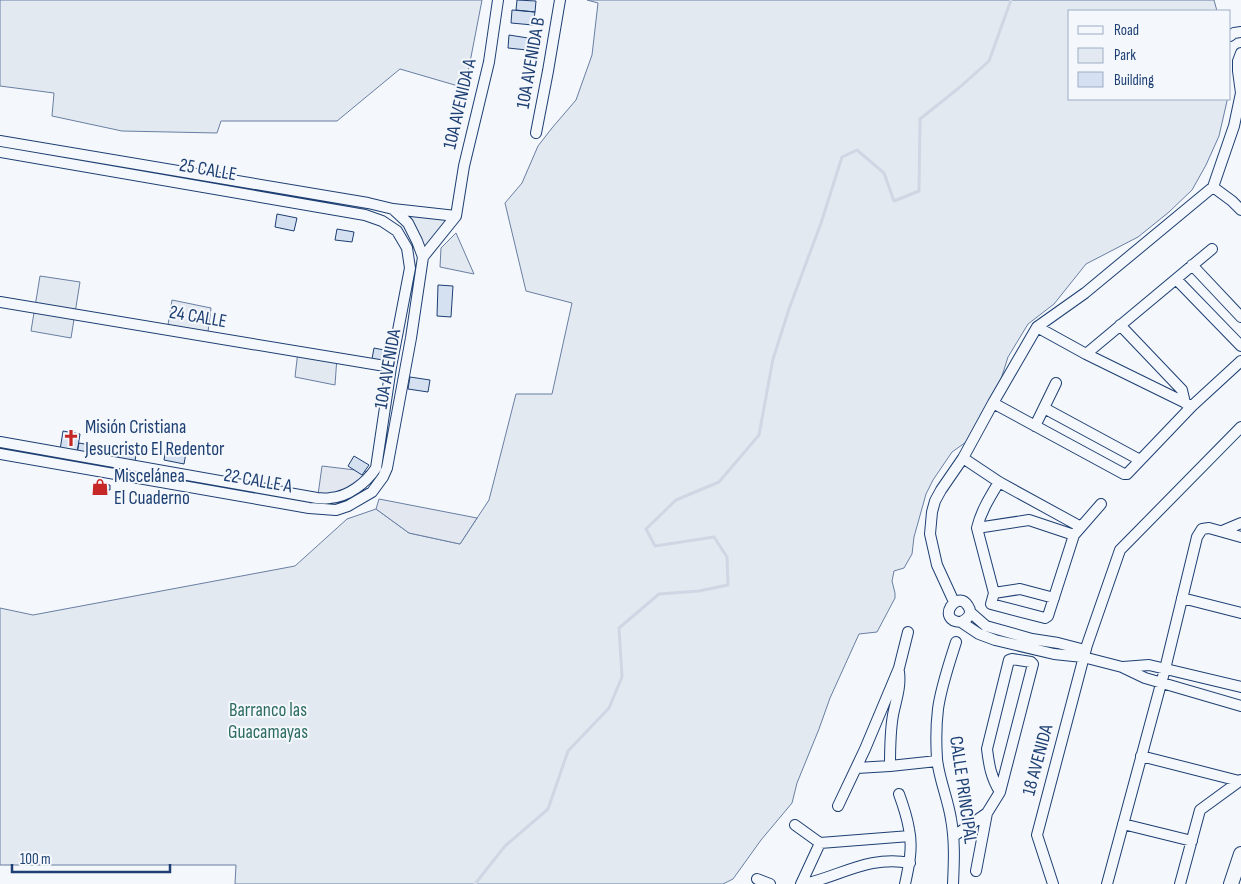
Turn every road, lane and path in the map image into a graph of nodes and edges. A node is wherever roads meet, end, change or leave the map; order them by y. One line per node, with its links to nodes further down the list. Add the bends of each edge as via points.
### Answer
1 (498, 0): 14 (street, 10A AVENIDA A, via 489,62 464,166)
2 (560, 0): 5 (street, 10A AVENIDA B)
3 (1240, 53): 4 (street)
4 (1238, 127): 8 (street)
5 (536, 133)
6 (0, 141): 9 (street, 25 CALLE)
7 (0, 152): 11 (street, 25 CALLE)
8 (1214, 187): 10 (street); 23 (street, via 1085,293)
9 (308, 193): 11 (street); 12 (street, 25 CALLE)
10 (1236, 202): 13 (street)
11 (306, 205): 15 (street, 25 CALLE, via 365,215 382,221)
12 (393, 209): 14 (street, 25 CALLE); 17 (street, via 408,223)
13 (1241, 210)
14 (456, 216): 17 (street)
15 (403, 239): 27 (street, 10A AVENIDA, via 408,248 410,268)
16 (1212, 248): 18 (street)
17 (423, 257): 41 (street, 10A AVENIDA, via 388,468 372,492)
18 (1192, 265): 19 (street); 21 (street)
19 (1176, 279): 22 (street); 24 (street)
20 (0, 302): 27 (street, 24 CALLE)
21 (1241, 317)
22 (1120, 325): 25 (street); 30 (street, via 1182,390)
23 (1037, 327): 25 (street); 29 (street)
24 (1241, 346)
25 (1086, 354): 30 (street)
26 (1241, 361): 30 (street)
27 (391, 368): 39 (street, 10A AVENIDA, via 376,468)
28 (1056, 383): 31 (street)
29 (992, 402): 32 (street); 36 (street)
30 (1189, 405): 37 (street)
31 (1044, 408): 32 (street); 37 (street)
32 (1035, 426): 37 (street, via 1124,474)
33 (1241, 427): 58 (street, 18 AVENIDA, via 1120,550)
34 (0, 442): 40 (street, 22 CALLE A)
35 (0, 454): 43 (street, 22 CALLE A)
36 (963, 458): 38 (street); 52 (street, via 935,500 930,534 937,565)
37 (1140, 460)
38 (999, 482): 45 (street); 46 (street)
39 (346, 494): 40 (street, 22 CALLE A)
40 (331, 498): 43 (street)
41 (360, 499): 43 (street, 22 CALLE A)
42 (1101, 504): 46 (street)
43 (336, 510)
44 (1241, 523): 47 (street)
45 (977, 528): 46 (street, via 1028,520); 49 (street)
46 (1077, 531): 50 (street)
47 (1222, 531): 48 (street); 51 (street, via 1202,529 1197,537)
48 (1241, 537)
49 (994, 593): 50 (street, via 1020,589); 50 (street, via 991,604 1045,618)
50 (1054, 598)
51 (1182, 598): 54 (street); 61 (street)
52 (954, 602): 53 (street, via 966,603); 55 (street, via 949,608 950,615)
53 (970, 612): 55 (street); 58 (street, via 986,626)
54 (1241, 612)
55 (961, 622): 58 (street, via 995,640 1054,654)
56 (908, 632): 60 (street)
57 (956, 642): 66 (street, CALLE PRINCIPAL, via 938,709)
58 (1085, 651): 59 (street); 89 (street, 18 AVENIDA, via 1037,835)
59 (1122, 667): 61 (street, via 1149,665); 62 (street)
60 (899, 668): 67 (street); 68 (street)
61 (1165, 669): 62 (street); 63 (street)
62 (1161, 683): 64 (street); 65 (street)
63 (1241, 687)
64 (1241, 706)
65 (1141, 756): 69 (street); 74 (street)
66 (938, 761): 67 (street); 77 (street, CALLE PRINCIPAL)
67 (890, 766): 68 (street)
68 (856, 768): 72 (street)
69 (1240, 780): 78 (street, via 1201,808)
70 (1000, 792): 70 (street, via 991,774 988,749 1011,658 1033,664); 73 (street)
71 (899, 794): 76 (street)
72 (838, 806)
73 (987, 813): 77 (street); 82 (street)
74 (1123, 824): 78 (street); 90 (street)
75 (795, 825): 79 (street)
76 (910, 836): 79 (street); 81 (street)
77 (954, 836): 88 (street, CALLE PRINCIPAL)
78 (1192, 842): 91 (street)
79 (820, 843): 85 (street)
80 (1241, 854): 92 (main road)
81 (910, 863): 86 (street, via 897,860 877,862); 87 (street)
82 (976, 871)
83 (756, 880): 84 (street)
84 (770, 884)
85 (800, 884)
86 (806, 884)
87 (904, 884)
88 (953, 884)
89 (1053, 884)
90 (1107, 884)
91 (1180, 884)
92 (1230, 884)

